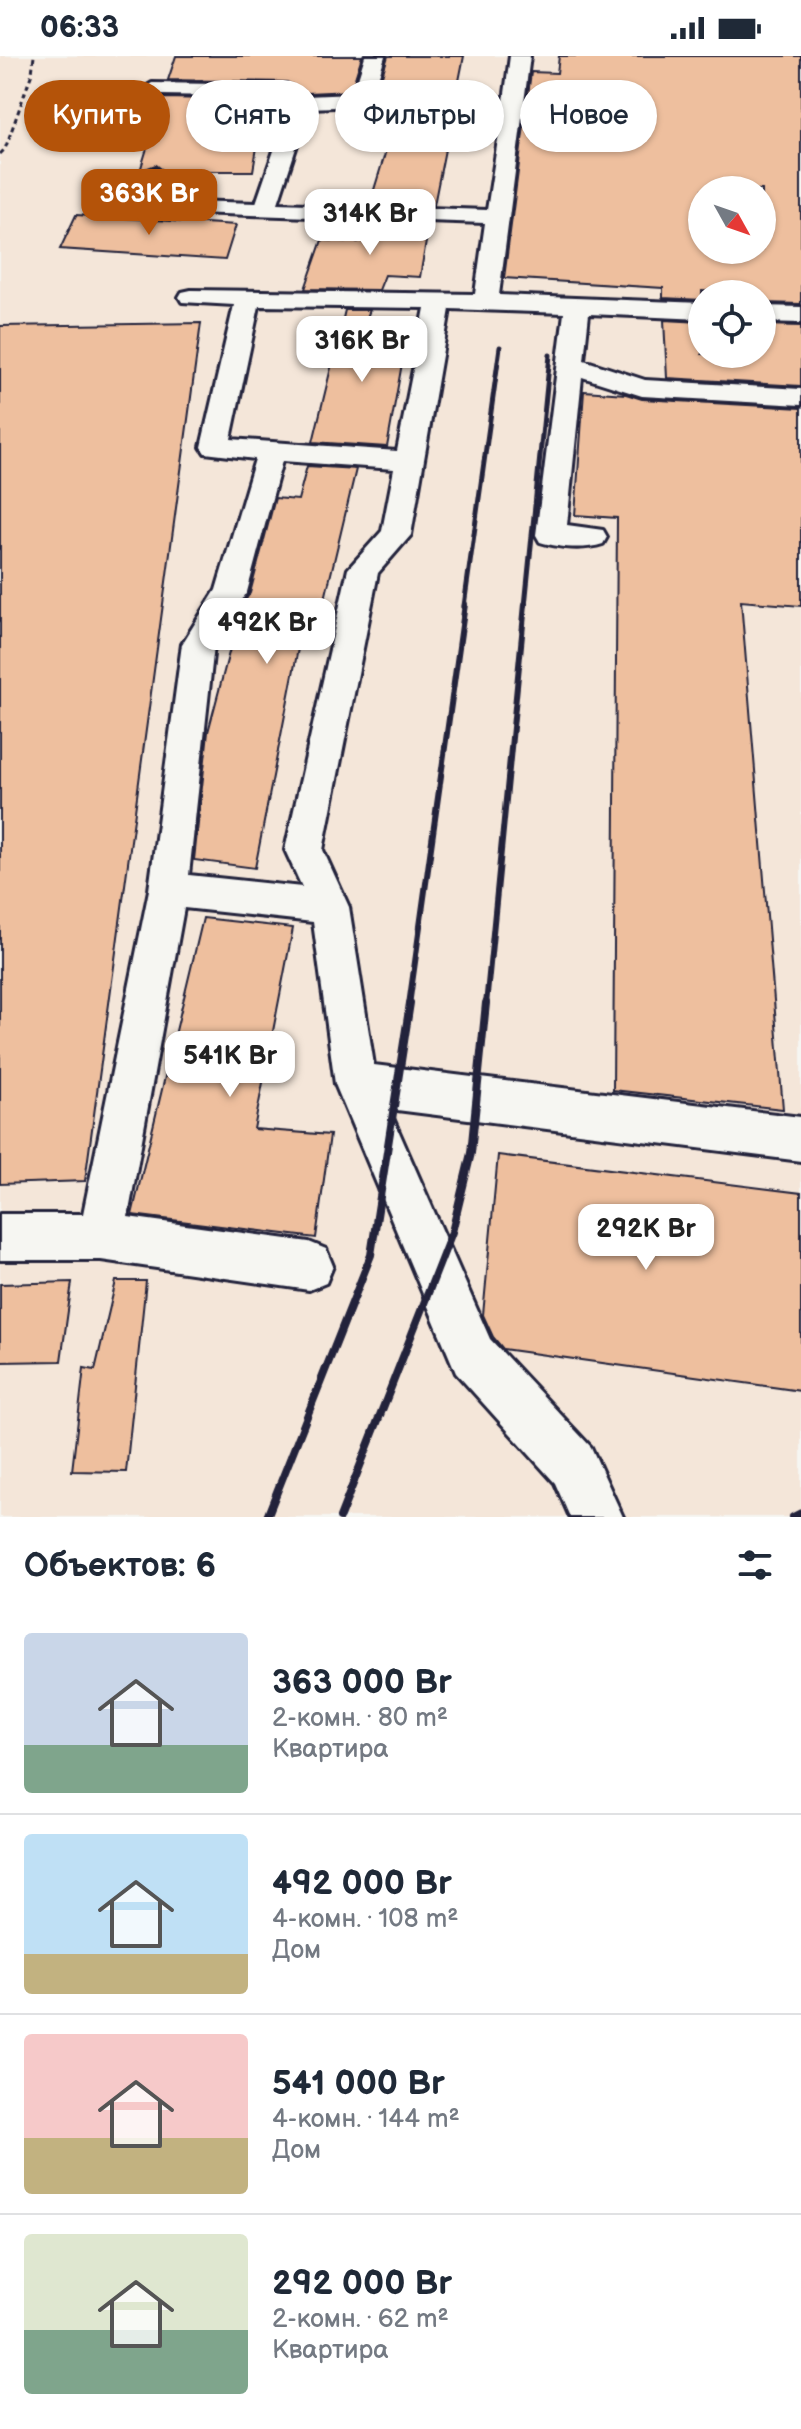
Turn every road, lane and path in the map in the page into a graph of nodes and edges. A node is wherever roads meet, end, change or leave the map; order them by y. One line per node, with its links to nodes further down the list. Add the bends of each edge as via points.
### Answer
1 (34, 56): 8 (path)
2 (375, 56): 4 (lane)
3 (520, 56): 6 (lane)
4 (367, 80)
5 (504, 108): 6 (lane)
6 (512, 108): 11 (lane)
7 (284, 152): 10 (lane)
8 (0, 154)
9 (154, 175): 10 (lane, via 145,206)
10 (265, 208): 11 (lane)
11 (498, 217): 15 (lane)
12 (191, 297): 13 (lane)
13 (248, 298): 14 (lane); 22 (lane, via 215,447)
14 (439, 301): 15 (lane); 23 (lane)
15 (486, 302): 16 (lane)
16 (577, 306): 17 (lane); 20 (lane)
17 (688, 310)
18 (776, 314): 19 (lane)
19 (801, 315)
20 (569, 364): 21 (lane, via 642,388); 24 (lane, via 551,535)
21 (801, 397)
22 (271, 451): 23 (lane); 25 (lane, via 231,592 198,644)
23 (410, 461): 26 (lane, via 396,535 363,569 304,850)
24 (592, 537)
25 (168, 890): 26 (lane); 30 (lane)
26 (330, 907): 27 (lane)
27 (356, 1084): 28 (lane); 32 (lane, via 473,1356 573,1465)
28 (801, 1139)
29 (0, 1237): 30 (lane)
30 (101, 1237): 31 (lane)
31 (309, 1266)
32 (597, 1517)

